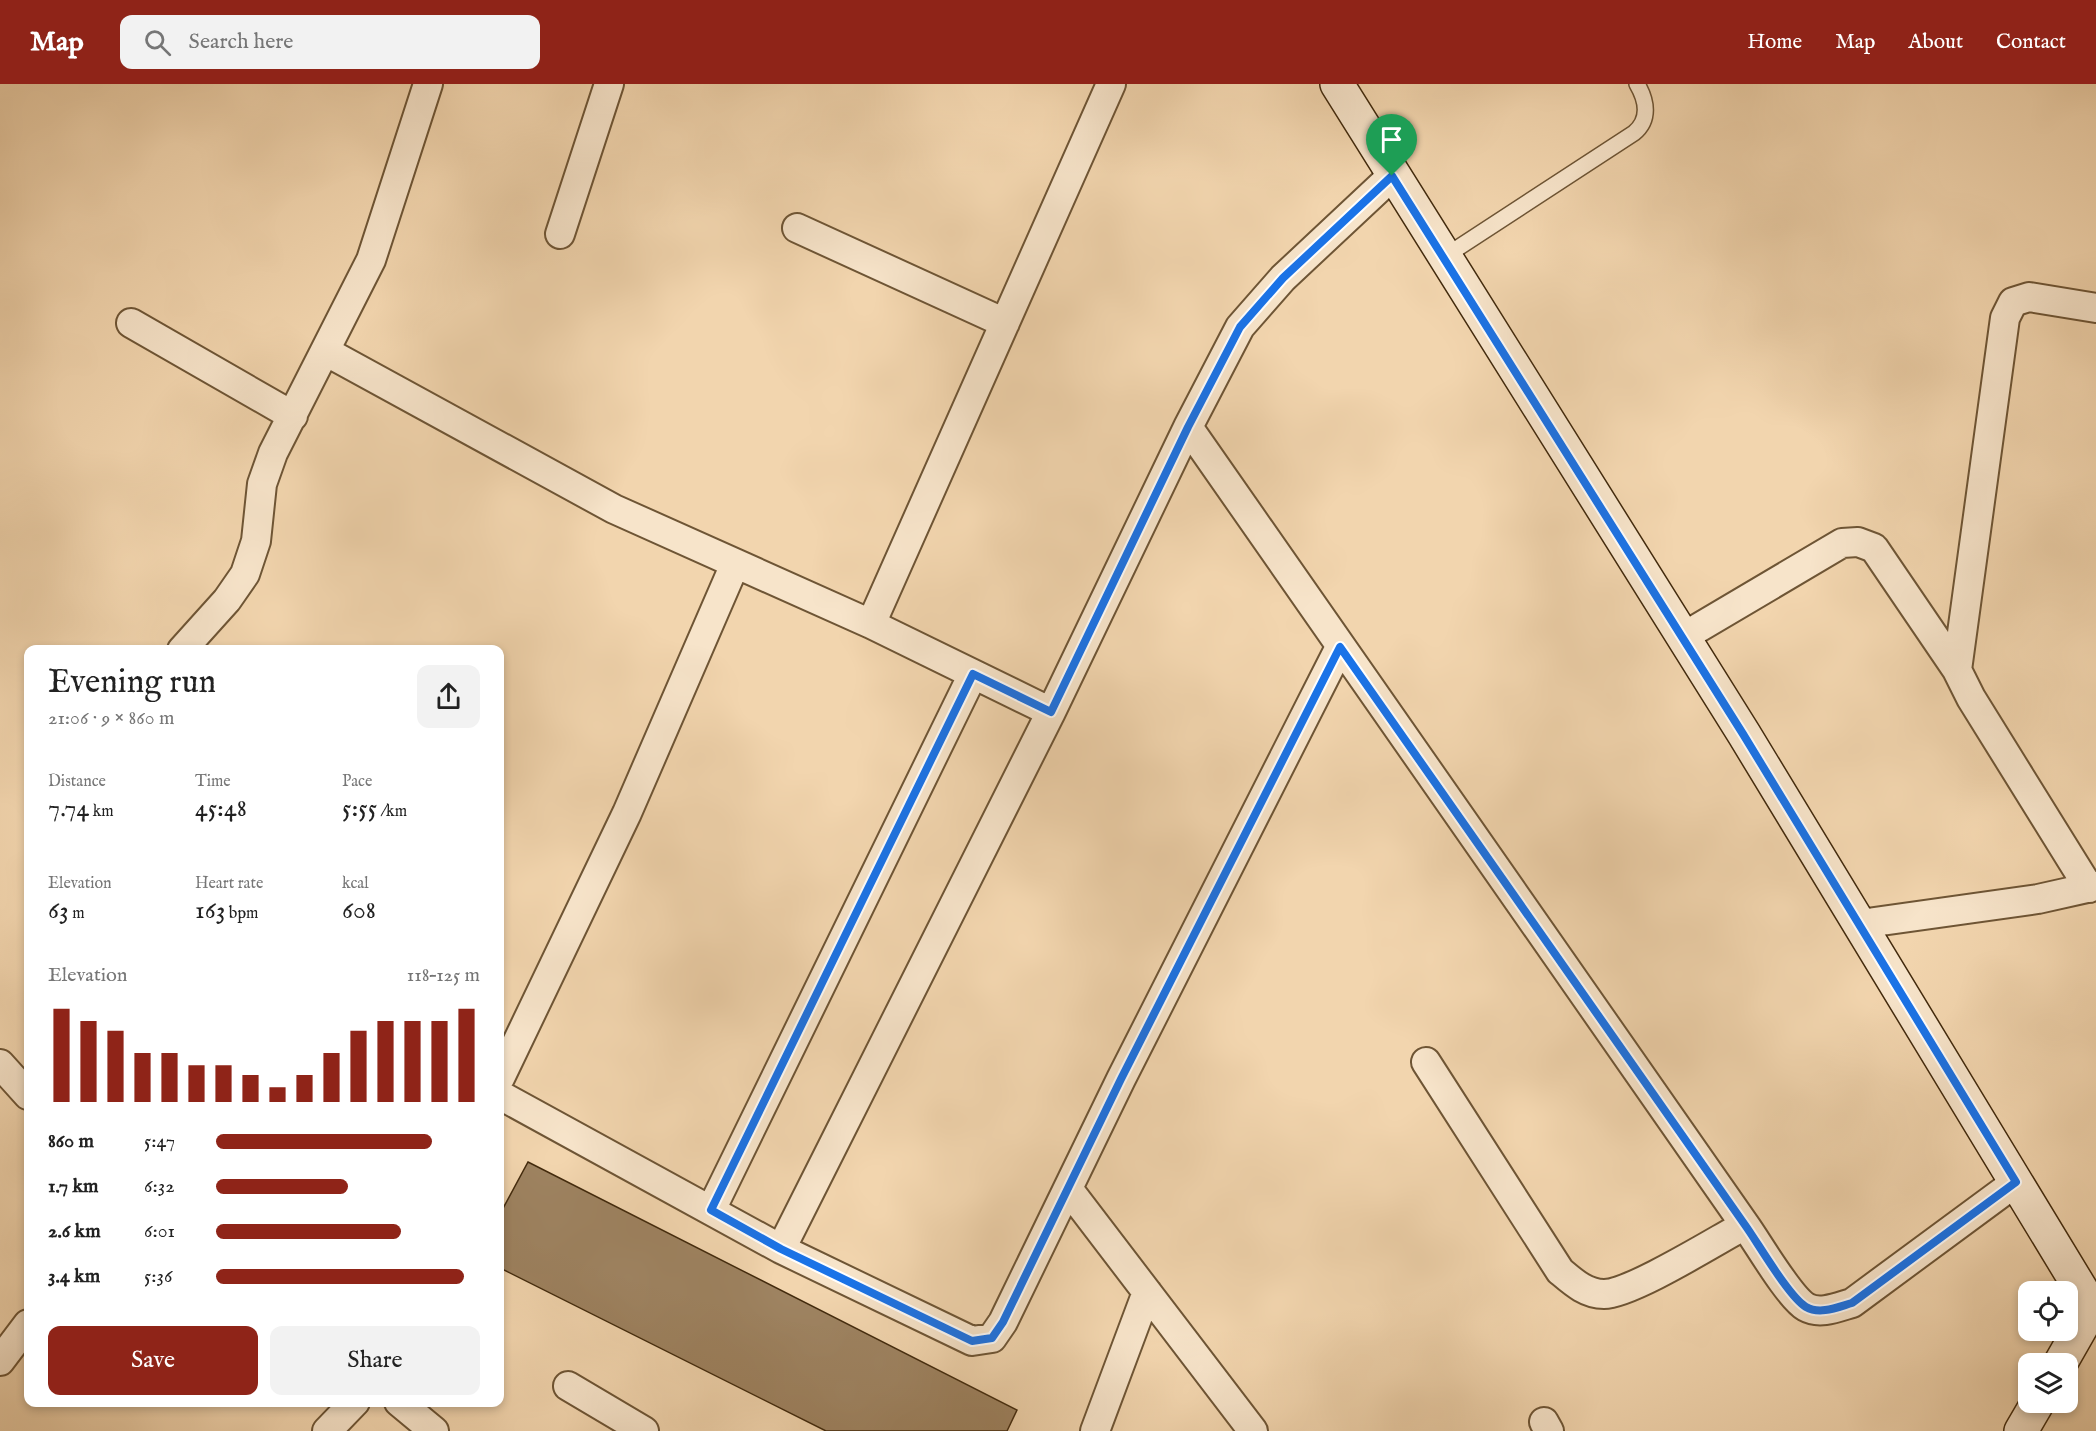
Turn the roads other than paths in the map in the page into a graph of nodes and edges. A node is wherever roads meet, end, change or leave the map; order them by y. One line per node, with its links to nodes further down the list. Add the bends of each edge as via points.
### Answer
1 (428, 84): 13 (street, via 371,260)
2 (609, 84): 8 (street)
3 (1111, 84): 12 (street)
4 (1337, 84): 6 (main road)
5 (1637, 84): 9 (lane, via 1646,110 1643,126)
6 (1392, 176): 9 (main road); 15 (street, via 1283,278 1240,327)
7 (797, 228): 12 (street)
8 (560, 234)
9 (1444, 257): 18 (main road)
10 (2096, 308): 21 (street, via 2029,297 2013,302 2006,318)
11 (130, 323): 14 (street)
12 (1005, 323): 17 (street)
13 (325, 351): 14 (street); 16 (street, via 614,509)
14 (292, 416): 19 (street, via 262,484 256,541 245,574)
15 (1188, 427): 20 (street); 23 (street)
16 (735, 564): 17 (street); 28 (street, via 627,813)
17 (871, 624): 22 (street)
18 (1683, 638): 21 (street, via 1842,543 1858,542 1875,548); 25 (main road)
19 (186, 645)
20 (1340, 647): 32 (street, via 1121,1079); 34 (street)
21 (1957, 670): 24 (street, via 1971,698)
22 (973, 674): 23 (street); 33 (street)
23 (1051, 712): 35 (street)
24 (2093, 887): 25 (street, via 2038,899)
25 (1860, 924): 31 (main road)
26 (1426, 1062): 34 (street, via 1560,1271 1579,1287 1604,1294 1628,1289)
27 (0, 1064): 29 (street)
28 (504, 1070)
29 (24, 1091)
30 (504, 1097): 33 (street)
31 (2016, 1182): 34 (street, via 1852,1303 1829,1310 1807,1308); 37 (main road)
32 (1069, 1190): 35 (street, via 992,1338 972,1341); 36 (street)
33 (711, 1210): 35 (street)
34 (1745, 1225)
35 (781, 1249)
36 (1147, 1292): 48 (street); 49 (street)
37 (2094, 1311): 39 (main road)
38 (24, 1329): 40 (street)
39 (2068, 1353)
40 (0, 1361)
41 (568, 1386): 47 (street)
42 (350, 1407): 45 (street)
43 (405, 1407): 46 (street)
44 (2032, 1413): 50 (main road)
45 (327, 1431)
46 (434, 1431)
47 (644, 1431)
48 (1095, 1431)
49 (1253, 1431)
50 (2021, 1431)

